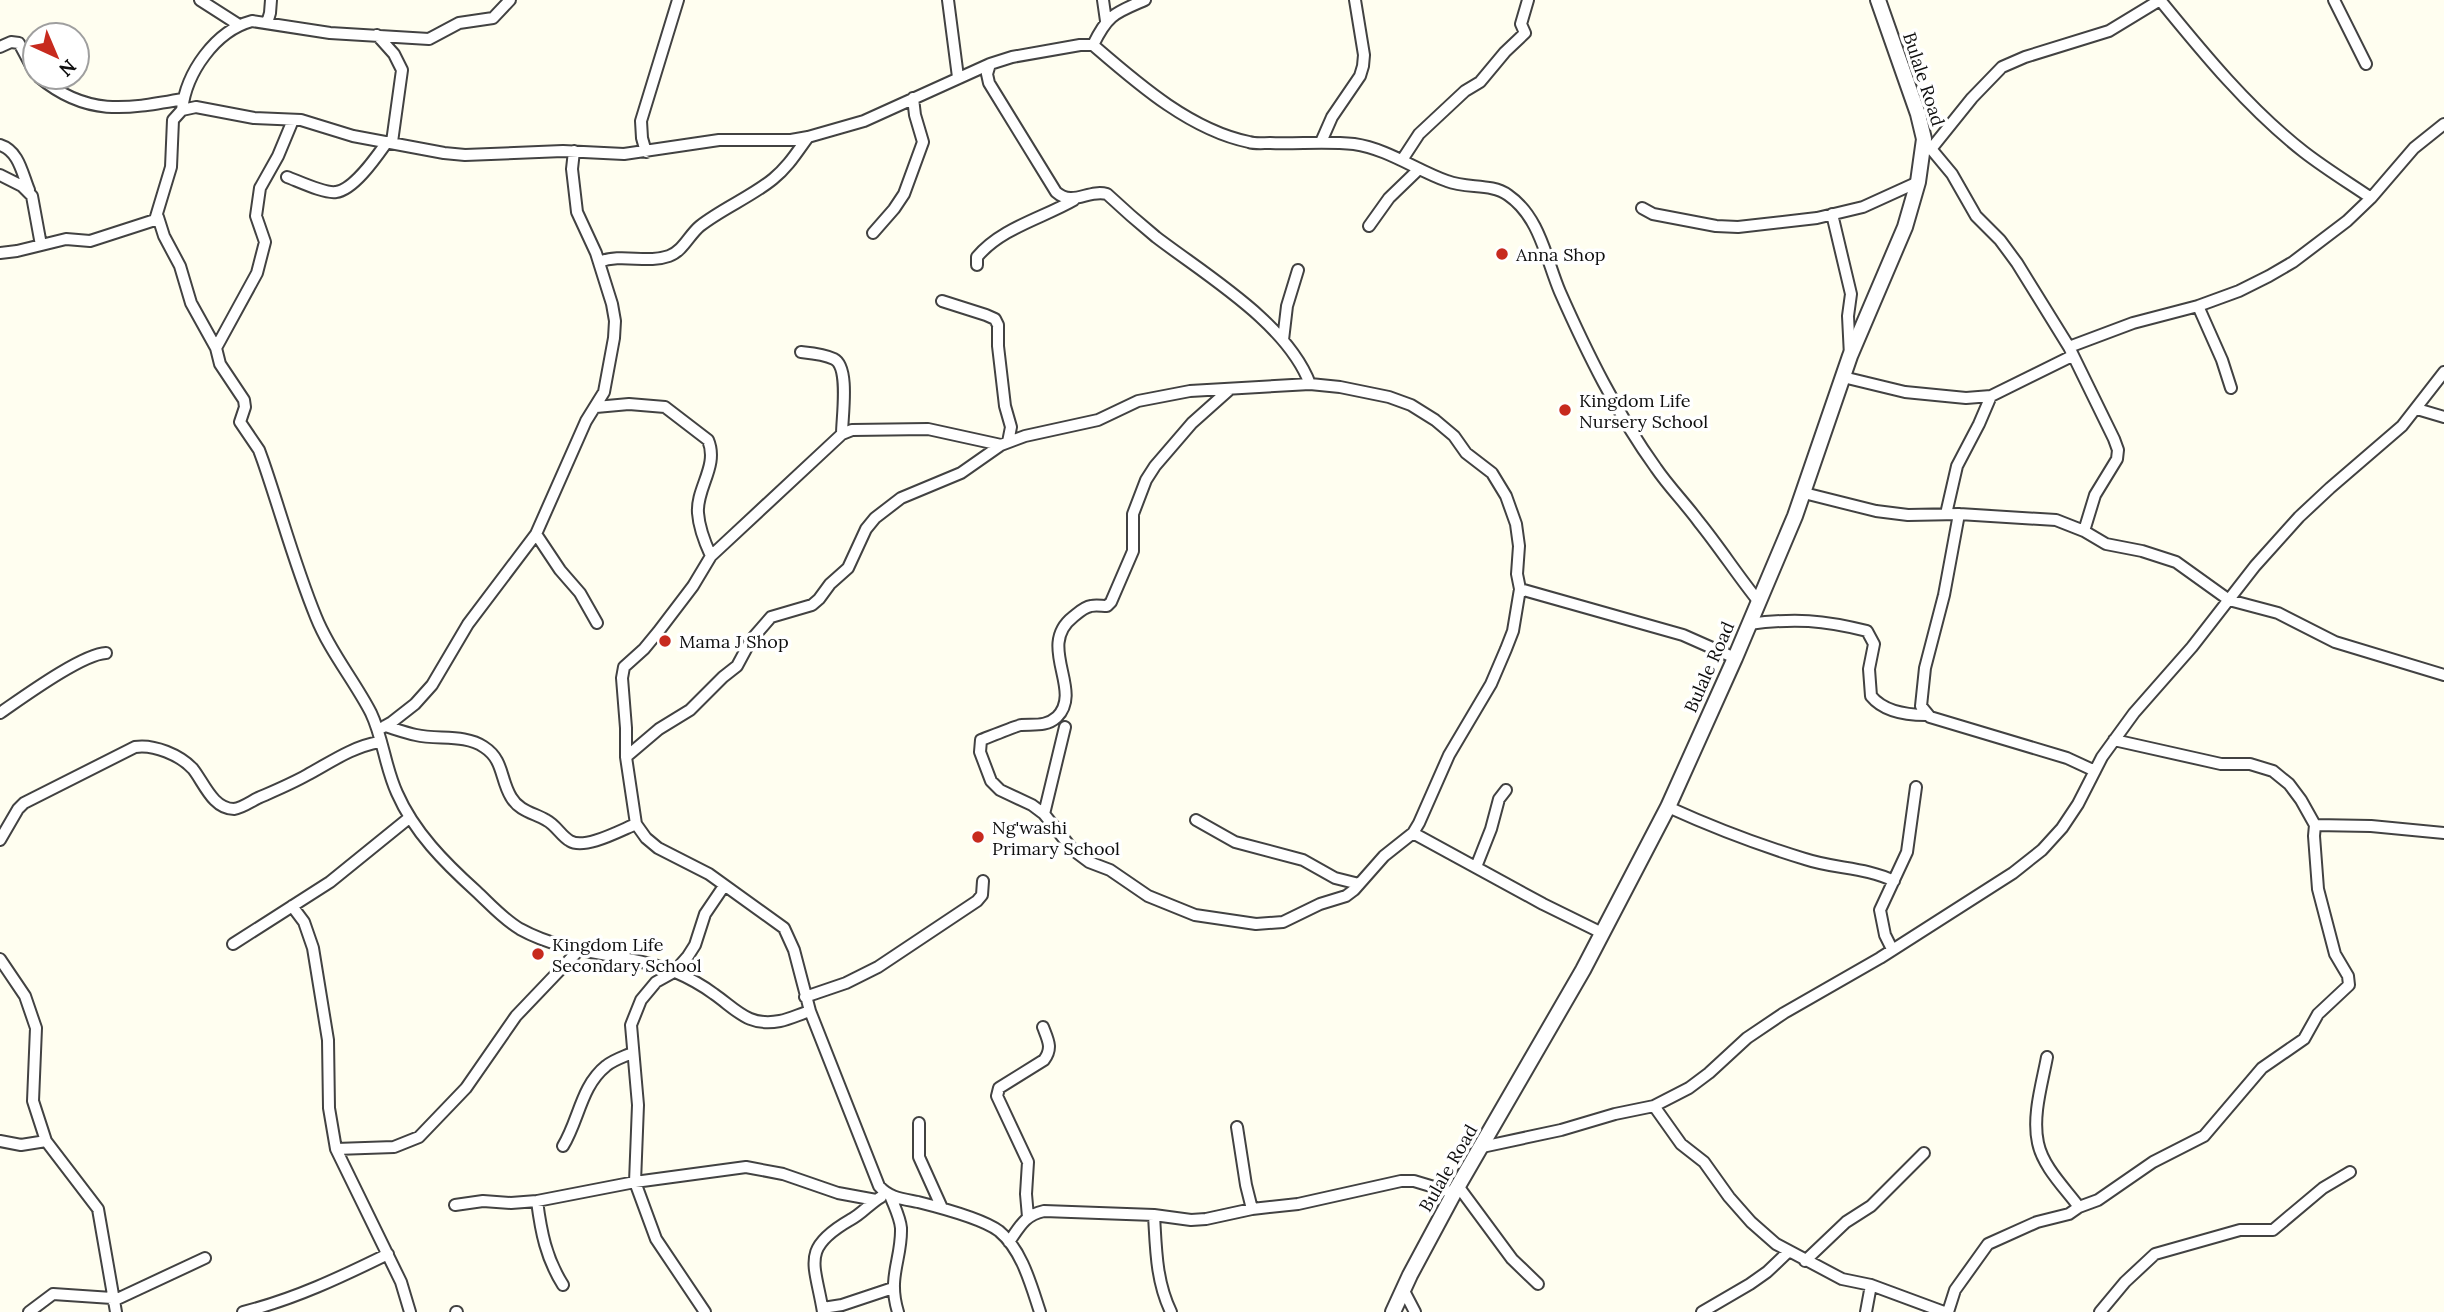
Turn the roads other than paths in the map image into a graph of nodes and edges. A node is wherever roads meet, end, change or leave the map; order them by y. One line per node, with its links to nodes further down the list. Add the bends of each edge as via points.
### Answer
1 (200, 0): 14 (street)
2 (271, 0): 13 (street)
3 (510, 0): 15 (street, via 494,18 459,23 429,39)
4 (678, 0): 33 (street, via 641,121)
5 (948, 0): 21 (street)
6 (1103, 0): 12 (street)
7 (1145, 0): 12 (street)
8 (1354, 0): 29 (street, via 1363,66)
9 (1528, 0): 34 (street, via 1521,24 1525,33 1480,82 1419,134)
10 (1878, 0): 30 (street, Bulale Road)
11 (2334, 0): 20 (street)
12 (1105, 21): 16 (street)
13 (267, 23): 14 (street); 15 (street)
14 (239, 25): 24 (street, via 202,61)
15 (377, 35): 28 (street, via 402,70)
16 (1093, 45): 19 (street); 29 (street, via 1156,96 1220,134 1251,143)
17 (0, 47): 18 (street, via 15,41)
18 (21, 51)
19 (990, 64): 21 (street); 41 (street, via 989,83 1056,192)
20 (2366, 64)
21 (958, 77): 23 (street)
22 (61, 91): 24 (street, via 96,107)
23 (913, 98): 27 (street, via 864,121); 46 (street, via 923,142 904,194)
24 (183, 105): 25 (street); 44 (street, via 172,124 171,167)
25 (293, 120): 28 (street); 55 (street, via 258,197 256,216 265,242 257,273)
26 (2444, 124): 40 (street, via 2414,148)
27 (808, 137): 33 (street, via 719,140); 49 (street, via 772,180 700,227 670,256 615,257)
28 (389, 142): 32 (street, via 465,155); 37 (street, via 344,190 333,193)
29 (1321, 142): 34 (street, via 1359,145)
30 (1927, 144): 38 (street, Bulale Road); 40 (street, via 2002,67 2109,31 2160,0 2250,104 2304,152); 57 (street, via 1952,174 1976,216 2017,263)
31 (0, 145): 39 (street, via 16,156)
32 (574, 151): 33 (street); 49 (street, via 577,212)
33 (646, 152)
34 (1402, 160): 35 (street)
35 (1419, 169): 45 (street); 80 (street, via 1451,183 1498,190 1528,216 1591,359 1625,423)
36 (0, 175): 39 (street)
37 (287, 177)
38 (1918, 182): 43 (street, via 1863,207); 58 (street, Bulale Road, via 1905,227)
39 (29, 190): 47 (street)
40 (2371, 198): 53 (street, via 2293,262 2239,291)
41 (1074, 200): 50 (street, via 988,245 977,257); 54 (street, via 1107,194)
42 (1642, 208): 43 (street, via 1653,214 1727,226)
43 (1832, 214): 58 (street, via 1849,280)
44 (158, 217): 47 (street, via 90,241); 55 (street, via 191,303)
45 (1369, 226)
46 (873, 233)
47 (41, 244): 48 (street)
48 (0, 253)
49 (599, 262): 65 (street, via 615,321 604,392)
50 (977, 265)
51 (1298, 270): 54 (street)
52 (942, 300): 68 (street, via 995,319 1005,406)
53 (2198, 306): 57 (street, via 2133,323); 62 (street)
54 (1283, 340): 61 (street)
55 (216, 348): 89 (street, via 220,363 244,400 240,422 259,450 316,617)
56 (801, 352): 69 (street, via 836,359 841,365 845,381)
57 (2070, 352): 64 (street); 75 (street, via 2118,450 2095,495)
58 (1850, 356): 60 (street, Bulale Road)
59 (2444, 372): 66 (street)
60 (1843, 377): 64 (street, via 1925,394); 72 (street, Bulale Road)
61 (1310, 384): 63 (street); 78 (street, via 1411,405 1435,420 1465,453 1492,473 1516,524)
62 (2231, 388)
63 (1229, 390): 70 (street, via 1190,391 1138,401 1098,420); 96 (street, via 1192,423 1146,480 1132,514 1133,551 1111,602 1084,608 1062,628 1057,646 1065,701 1061,711 1048,722 1020,724 981,740 980,752 991,781)
64 (1990, 396): 73 (street, via 1957,466)
65 (596, 407): 76 (street); 77 (street, via 665,407 708,440 711,463 697,511)
66 (2417, 409): 67 (street); 79 (street, via 2387,442 2299,517)
67 (2444, 416)
68 (1012, 427): 70 (street); 71 (street)
69 (842, 434): 71 (street, via 861,429 919,429); 77 (street)
70 (1022, 437): 71 (street)
71 (1004, 444): 91 (street, via 961,473 901,498 875,518 848,568 812,606 771,617 737,666 690,710)
72 (1804, 493): 73 (street, via 1876,511); 80 (street, Bulale Road)
73 (1946, 514): 74 (street)
74 (1959, 514): 75 (street, via 2056,520); 87 (street, via 1925,668 1921,702)
75 (2084, 531): 79 (street, via 2106,544 2176,562)
76 (536, 534): 81 (street); 89 (street, via 468,624 432,685)
77 (710, 556): 91 (street, via 693,586 624,667)
78 (1520, 589): 84 (street, via 1683,635); 101 (street, via 1513,631 1491,684 1449,755)
79 (2229, 600): 85 (street, via 2278,613 2335,642); 90 (street)
80 (1759, 602): 82 (street, Bulale Road)
81 (597, 623)
82 (1749, 624): 84 (street, Bulale Road); 87 (street, via 1801,619 1867,631 1874,645 1868,677 1871,696 1885,707)
83 (106, 653): 86 (street, via 76,664)
84 (1735, 658): 95 (street, Bulale Road)
85 (2444, 675)
86 (0, 713)
87 (1926, 715): 92 (street, via 2067,758)
88 (1065, 727): 96 (street)
89 (381, 733): 97 (street, via 387,771); 99 (street, via 481,744 495,754 517,805 547,820 578,844); 103 (street, via 286,786 233,809 214,799 182,760 159,749 135,747 24,803)
90 (2115, 740): 92 (street); 100 (street, via 2273,771 2295,792)
91 (625, 757): 99 (street)
92 (2095, 771): 112 (street, via 2062,828 2042,850)
93 (1916, 787): 106 (street, via 1909,843)
94 (1506, 790): 104 (street)
95 (1668, 807): 106 (street, via 1805,860); 110 (street, Bulale Road)
96 (1044, 814): 107 (street, via 1081,856 1111,870 1148,897 1195,915 1256,924 1283,922 1346,896)
97 (409, 818): 109 (street, via 330,882); 113 (street, via 460,877 501,915 541,939)
98 (1196, 820): 107 (street, via 1235,842 1303,860 1335,878)
99 (636, 824): 108 (street, via 658,848)
100 (2315, 825): 102 (street); 136 (street, via 2318,889 2335,954 2349,985 2318,1014 2304,1039 2262,1068 2204,1136)
101 (1413, 833): 104 (street); 107 (street)
102 (2444, 833)
103 (0, 840)
104 (1476, 867): 110 (street)
105 (983, 881): 116 (street, via 977,901 878,967)
106 (1894, 881): 112 (street, via 1880,910)
107 (1359, 884)
108 (724, 886): 115 (street, via 705,914 695,945); 116 (street, via 784,928)
109 (292, 906): 111 (street); 128 (street, via 304,922 313,948 328,1040 329,1108)
110 (1602, 933): 127 (street, Bulale Road)
111 (233, 944)
112 (1892, 949): 121 (street, via 1784,1013 1747,1038 1699,1081)
113 (578, 951): 115 (street); 128 (street, via 516,1016 466,1088 419,1137 394,1147)
114 (0, 959): 125 (street, via 24,996 36,1028 33,1101)
115 (674, 972): 117 (street, via 751,1020 781,1021); 119 (street, via 656,982 641,1000 631,1026)
116 (805, 997): 117 (street)
117 (810, 1011): 133 (street)
118 (1043, 1027): 140 (street, via 1049,1053 999,1088 997,1096 1028,1162)
119 (632, 1053): 126 (street, via 598,1075); 131 (street, via 638,1105)
120 (2047, 1057): 136 (street, via 2038,1142)
121 (1654, 1106): 127 (street); 142 (street, via 1681,1144 1704,1162 1751,1222)
122 (919, 1123): 137 (street, via 919,1157)
123 (1237, 1127): 138 (street)
124 (0, 1141): 125 (street, via 21,1145)
125 (46, 1141): 151 (street, via 98,1209)
126 (563, 1146)
127 (1482, 1147): 132 (street, Bulale Road)
128 (336, 1149): 143 (street)
129 (1924, 1153): 145 (street, via 1871,1206 1846,1222)
130 (2350, 1172): 165 (street, via 2273,1230 2240,1230 2155,1254)
131 (635, 1182): 133 (street, via 746,1167 838,1193); 134 (street); 156 (street, via 656,1238)
132 (1456, 1190): 138 (street, via 1401,1181 1298,1204); 146 (street); 150 (street, Bulale Road)
133 (884, 1196): 137 (street); 149 (street, via 901,1230); 152 (street, via 838,1226 817,1249 814,1262)
134 (537, 1201): 135 (street); 147 (street, via 546,1252)
135 (455, 1205)
136 (2079, 1207): 164 (street, via 1987,1244 1955,1290)
137 (942, 1208): 141 (street, via 998,1230)
138 (1252, 1209): 139 (street, via 1191,1220)
139 (1154, 1215): 140 (street, via 1061,1210); 159 (street, via 1161,1290)
140 (1028, 1217): 141 (street)
141 (1009, 1242): 158 (street)
142 (1788, 1252): 145 (street); 162 (street, via 1750,1284)
143 (388, 1254): 154 (street, via 321,1287); 155 (street)
144 (205, 1258): 151 (street)
145 (1805, 1261): 148 (street, via 1842,1279)
146 (1538, 1284)
147 (563, 1285)
148 (1871, 1285): 163 (street); 164 (street)
149 (893, 1289): 152 (street); 157 (street)
150 (1403, 1289): 160 (street, Bulale Road); 161 (street)
151 (114, 1304): 153 (street, via 53,1294)
152 (823, 1310)
153 (29, 1312)
154 (243, 1312)
155 (410, 1312)
156 (705, 1312)
157 (898, 1312)
158 (1040, 1312)
159 (1171, 1312)
160 (1393, 1312)
161 (1415, 1312)
162 (1702, 1312)
163 (1866, 1312)
164 (1946, 1312)
165 (2100, 1312)

